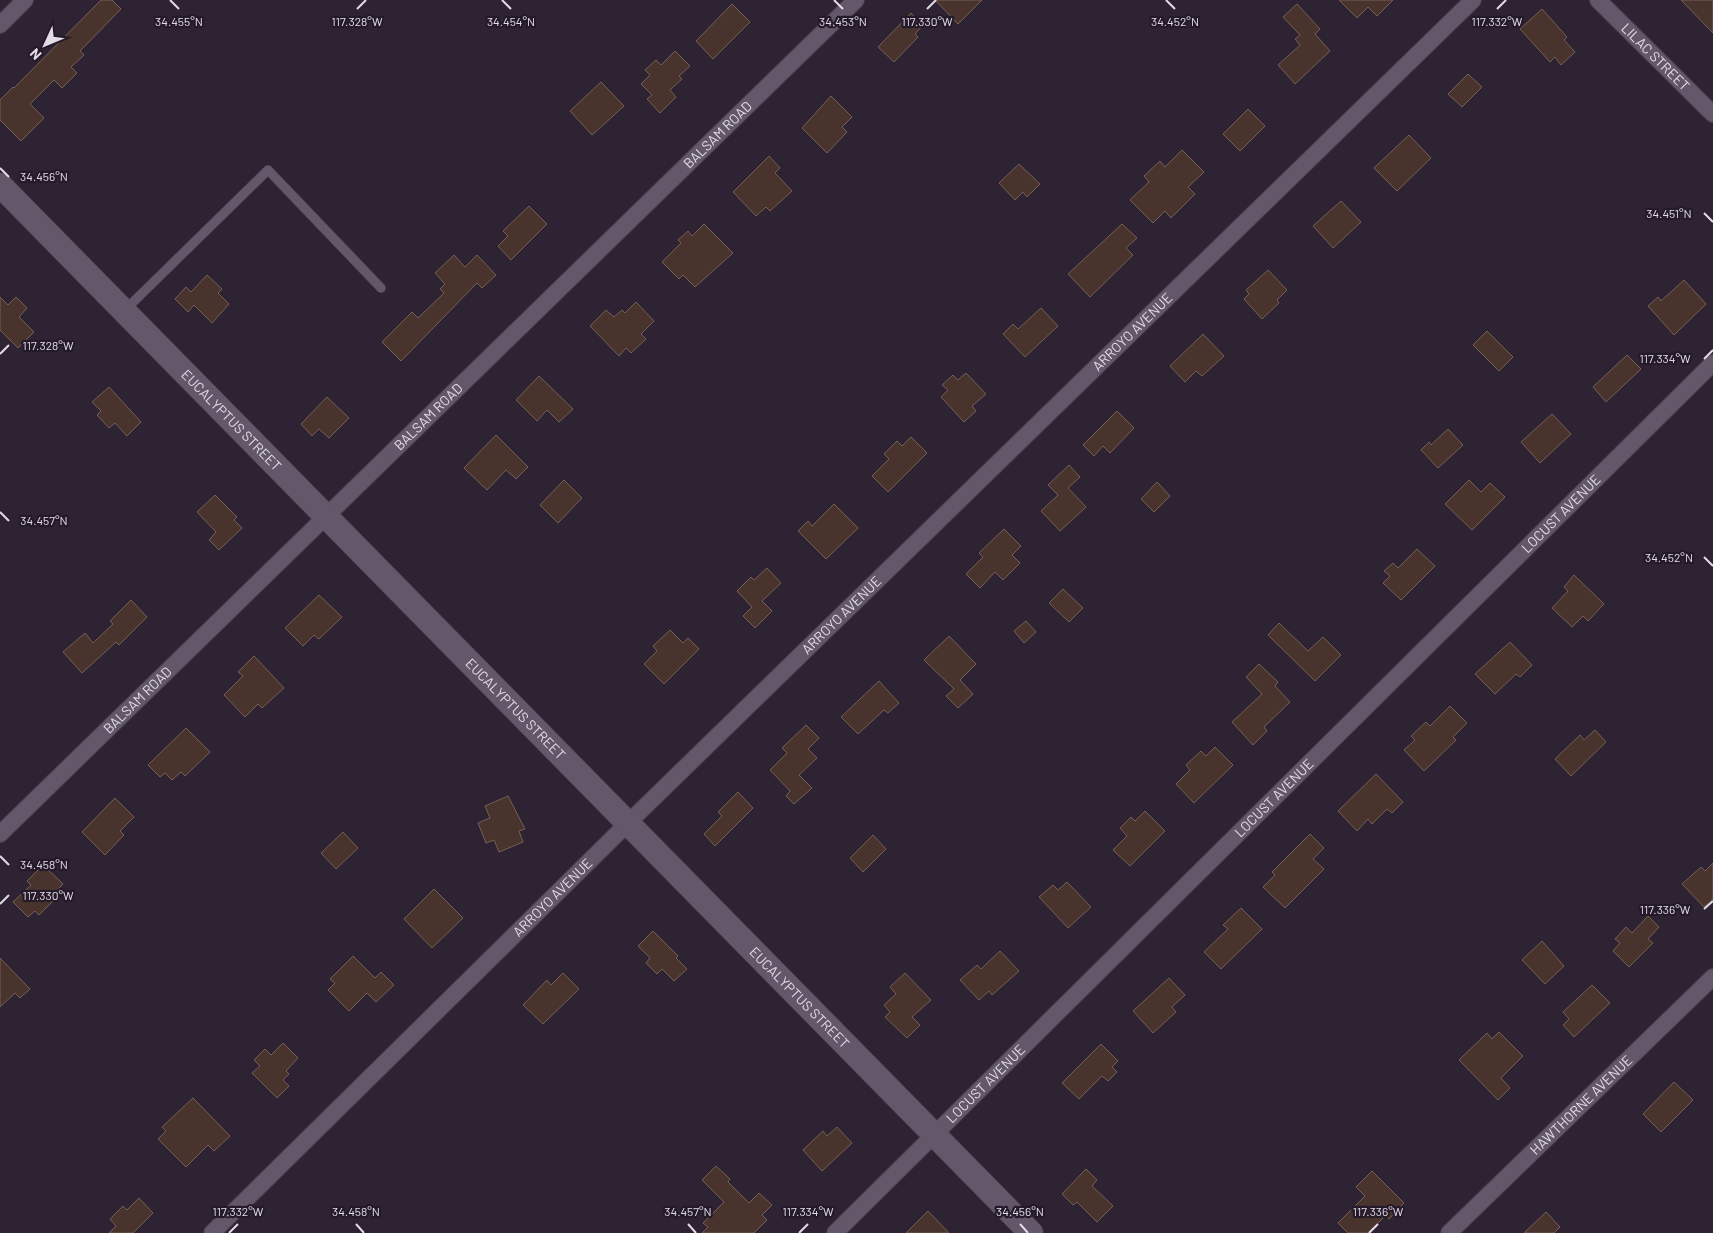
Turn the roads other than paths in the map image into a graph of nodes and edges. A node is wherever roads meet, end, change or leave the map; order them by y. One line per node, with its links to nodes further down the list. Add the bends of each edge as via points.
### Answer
1 (25, 0): 5 (street)
2 (856, 0): 11 (street, BALSAM ROAD)
3 (1473, 0): 12 (street, ARROYO AVENUE)
4 (1598, 0): 6 (street, LILAC STREET)
5 (0, 24)
6 (1713, 114)
7 (0, 185): 9 (main road, EUCALYPTUS STREET)
8 (381, 288): 9 (lane, via 268,170)
9 (124, 312): 11 (main road, EUCALYPTUS STREET)
10 (1713, 363): 15 (street, LOCUST AVENUE)
11 (325, 516): 12 (main road, EUCALYPTUS STREET); 13 (street, BALSAM ROAD)
12 (628, 824): 15 (main road, EUCALYPTUS STREET); 16 (street, ARROYO AVENUE)
13 (0, 834)
14 (1713, 977): 19 (street, HAWTHORNE AVENUE)
15 (934, 1135): 17 (street, LOCUST AVENUE); 18 (main road, EUCALYPTUS STREET)
16 (212, 1233)
17 (835, 1233)
18 (1031, 1233)
19 (1449, 1233)

